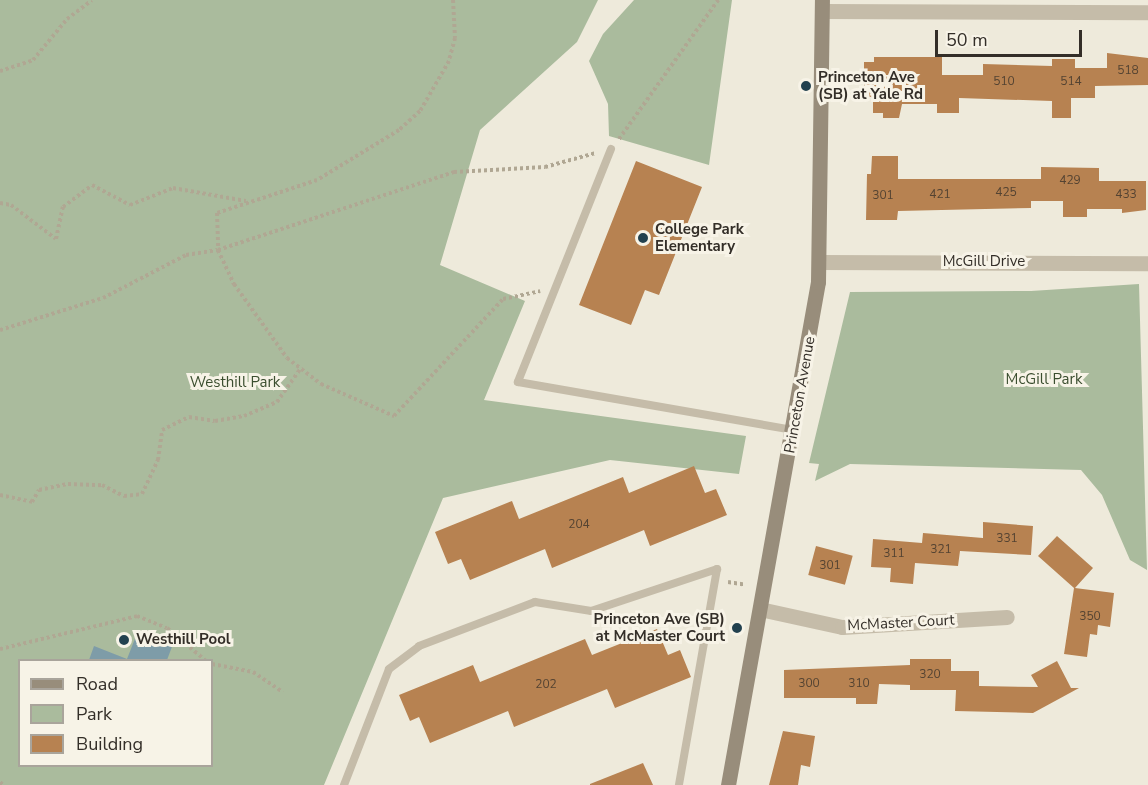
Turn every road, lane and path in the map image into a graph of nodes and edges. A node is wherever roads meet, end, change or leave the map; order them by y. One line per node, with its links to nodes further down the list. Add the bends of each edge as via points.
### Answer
1 (92, 0): 6 (path, via 67,19 33,60)
2 (453, 0): 8 (path, via 455,38 450,62 420,111 399,130 317,180 282,195)
3 (718, 0): 7 (path)
4 (822, 6): 5 (street); 11 (street, Princeton Avenue)
5 (1148, 12)
6 (0, 71)
7 (611, 149): 10 (path, via 545,167 454,172); 13 (lane)
8 (246, 201): 9 (path, via 173,188 130,205 92,185 63,207 56,239 11,205); 10 (path, via 217,213)
9 (0, 203)
10 (218, 250): 14 (path, via 186,255 103,298); 15 (path, via 234,284 287,358)
11 (820, 262): 12 (street, McGill Drive); 16 (street, Princeton Avenue)
12 (1148, 263)
13 (556, 287): 15 (path, via 503,299 394,416 321,384); 16 (lane, via 518,382)
14 (0, 330)
15 (300, 368): 17 (path, via 277,402 244,416 215,421 189,417 162,430 158,460 141,494 124,496 102,485 68,484 39,490 32,502)
16 (795, 430): 18 (street, Princeton Avenue)
17 (0, 495)
18 (760, 609): 19 (street, McMaster Court, via 842,627); 26 (street, Princeton Avenue)
19 (1007, 617)
20 (0, 650): 21 (path, via 137,616 167,627)
21 (204, 659)
22 (213, 664): 23 (path, via 253,672)
23 (283, 692)
24 (344, 785): 25 (lane, via 389,669 419,646 536,602 591,611 717,569)
25 (679, 785)
26 (728, 785)

